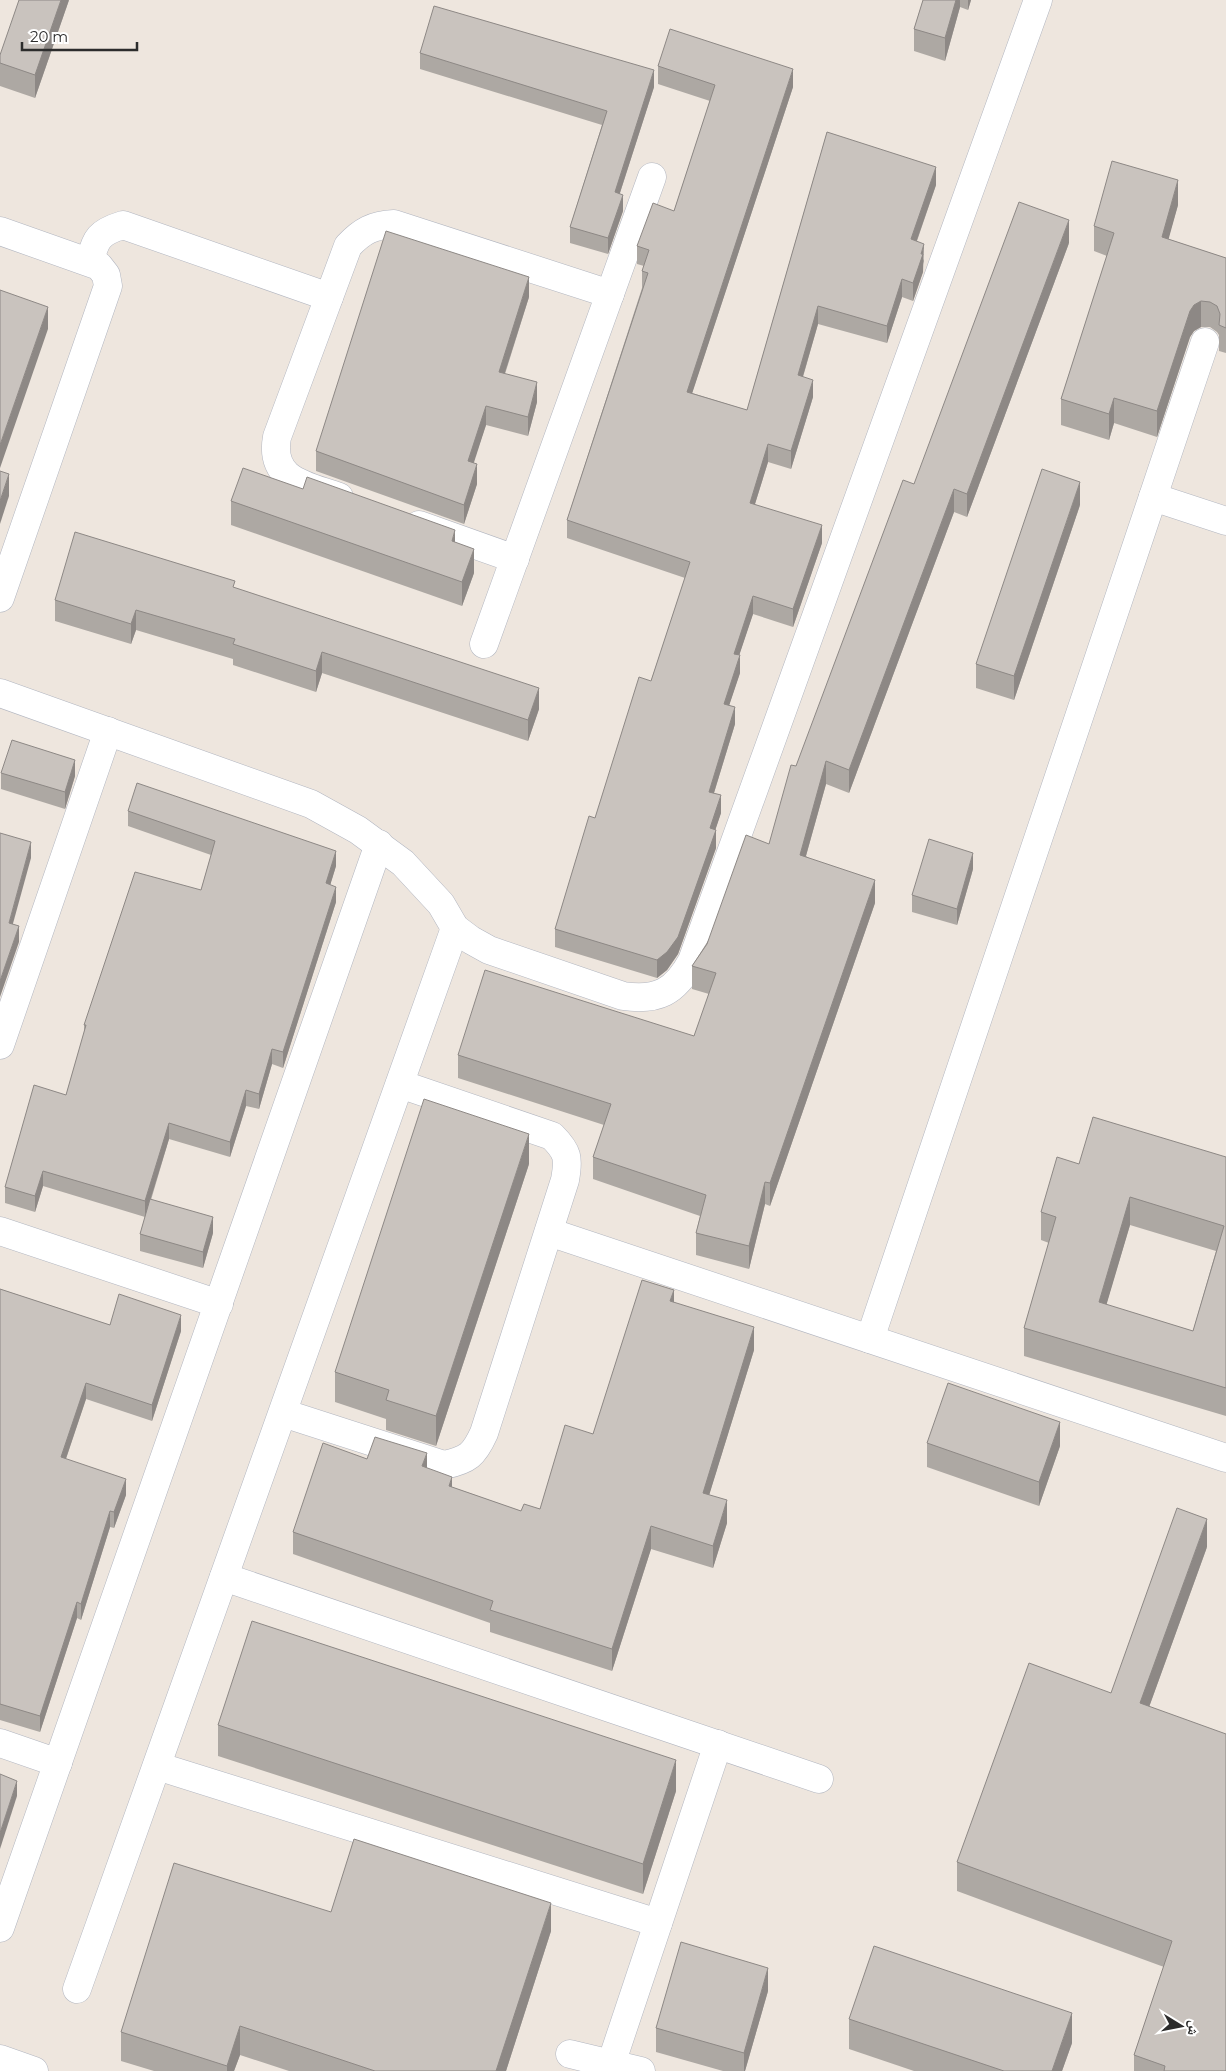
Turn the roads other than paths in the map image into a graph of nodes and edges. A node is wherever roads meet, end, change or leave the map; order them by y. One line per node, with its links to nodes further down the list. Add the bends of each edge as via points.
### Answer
1 (1038, 0): 18 (street, via 684,976 672,988 656,996 623,996 489,950)
2 (652, 177): 5 (street)
3 (0, 231): 4 (street)
4 (90, 262): 6 (street, via 94,244 106,230 123,225); 13 (street, via 99,266 106,275 106,296)
5 (610, 294): 6 (street, via 394,224 376,225 360,233 348,246); 12 (street)
6 (329, 297): 9 (street, via 277,437 275,452 278,466 288,477)
7 (1205, 342): 8 (street)
8 (1154, 497): 11 (street); 24 (street)
9 (366, 506)
10 (394, 516): 12 (street)
11 (1226, 521)
12 (515, 559): 14 (street)
13 (0, 598)
14 (484, 644)
15 (0, 693): 16 (street)
16 (108, 731): 17 (street, via 303,801); 19 (street)
17 (379, 844): 18 (street, via 423,882); 23 (street)
18 (456, 928): 20 (street)
19 (0, 1045)
20 (400, 1084): 22 (street, via 552,1136 564,1148 568,1163); 25 (street)
21 (0, 1231): 23 (street)
22 (549, 1232): 24 (street); 25 (street, via 484,1433 476,1450 462,1461 444,1465)
23 (219, 1304): 30 (street)
24 (870, 1339): 26 (street)
25 (283, 1413): 27 (street)
26 (1226, 1458)
27 (224, 1577): 29 (street); 31 (street)
28 (0, 1743): 30 (street)
29 (718, 1744): 32 (street); 33 (street)
30 (58, 1763): 34 (street)
31 (156, 1766): 33 (street); 35 (street)
32 (819, 1779)
33 (658, 1923): 38 (street)
34 (0, 1928)
35 (77, 1989)
36 (570, 2054): 38 (street)
37 (0, 2059): 39 (street)
38 (611, 2064): 40 (street)
39 (34, 2071)
40 (641, 2071)

